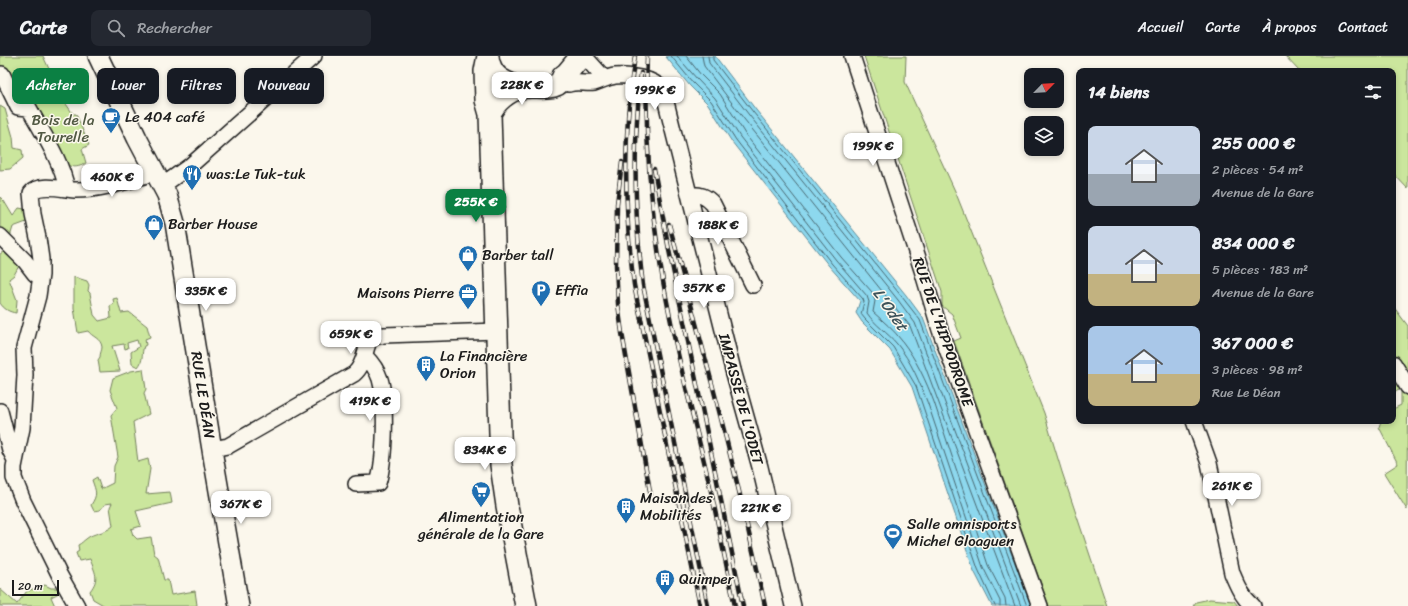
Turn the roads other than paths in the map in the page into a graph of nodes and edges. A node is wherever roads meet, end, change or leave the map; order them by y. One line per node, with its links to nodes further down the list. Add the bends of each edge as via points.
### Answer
1 (98, 56): 12 (street, RUE LE DÉAN)
2 (314, 56): 12 (street, via 191,164)
3 (581, 56): 9 (main road, via 563,76)
4 (584, 56): 8 (street)
5 (852, 56): 31 (street, RUE DE L'HIPPODROME, via 940,330)
6 (488, 57): 10 (street, via 496,75); 11 (main road, via 485,71 486,100)
7 (2, 74): 13 (street, via 18,107 29,108 57,162)
8 (605, 79): 9 (street, IMPASSE DE L'ODET, via 587,83); 14 (street, IMPASSE DE L'ODET, via 615,76 636,78 654,82 663,90)
9 (562, 82): 10 (main road, via 550,87)
10 (521, 88): 11 (main road, via 495,104)
11 (490, 114): 18 (main road)
12 (158, 179): 13 (street, via 138,178 94,188); 24 (street, RUE LE DÉAN, via 171,206 177,232)
13 (67, 189): 16 (street, via 37,189 31,193)
14 (690, 195): 17 (street, via 703,195 713,204); 30 (street, IMPASSE DE L'ODET)
15 (0, 236): 16 (street, via 35,274)
16 (41, 275): 25 (street, via 24,348 22,428)
17 (753, 285)
18 (497, 331): 19 (street, via 378,336 370,339); 29 (main road, via 503,479)
19 (365, 356): 24 (street, via 360,368 347,378 228,446); 26 (street, via 377,371 382,390 384,438 378,483)
20 (1396, 368): 21 (street)
21 (1408, 387)
22 (0, 411): 25 (street)
23 (1195, 424): 32 (street, via 1209,463 1232,573 1238,588)
24 (212, 449): 28 (street, RUE LE DÉAN)
25 (15, 460): 27 (street, via 14,478 20,495)
26 (356, 484)
27 (77, 606)
28 (239, 606)
29 (526, 606)
30 (793, 606)
31 (1040, 606)
32 (1253, 606)

